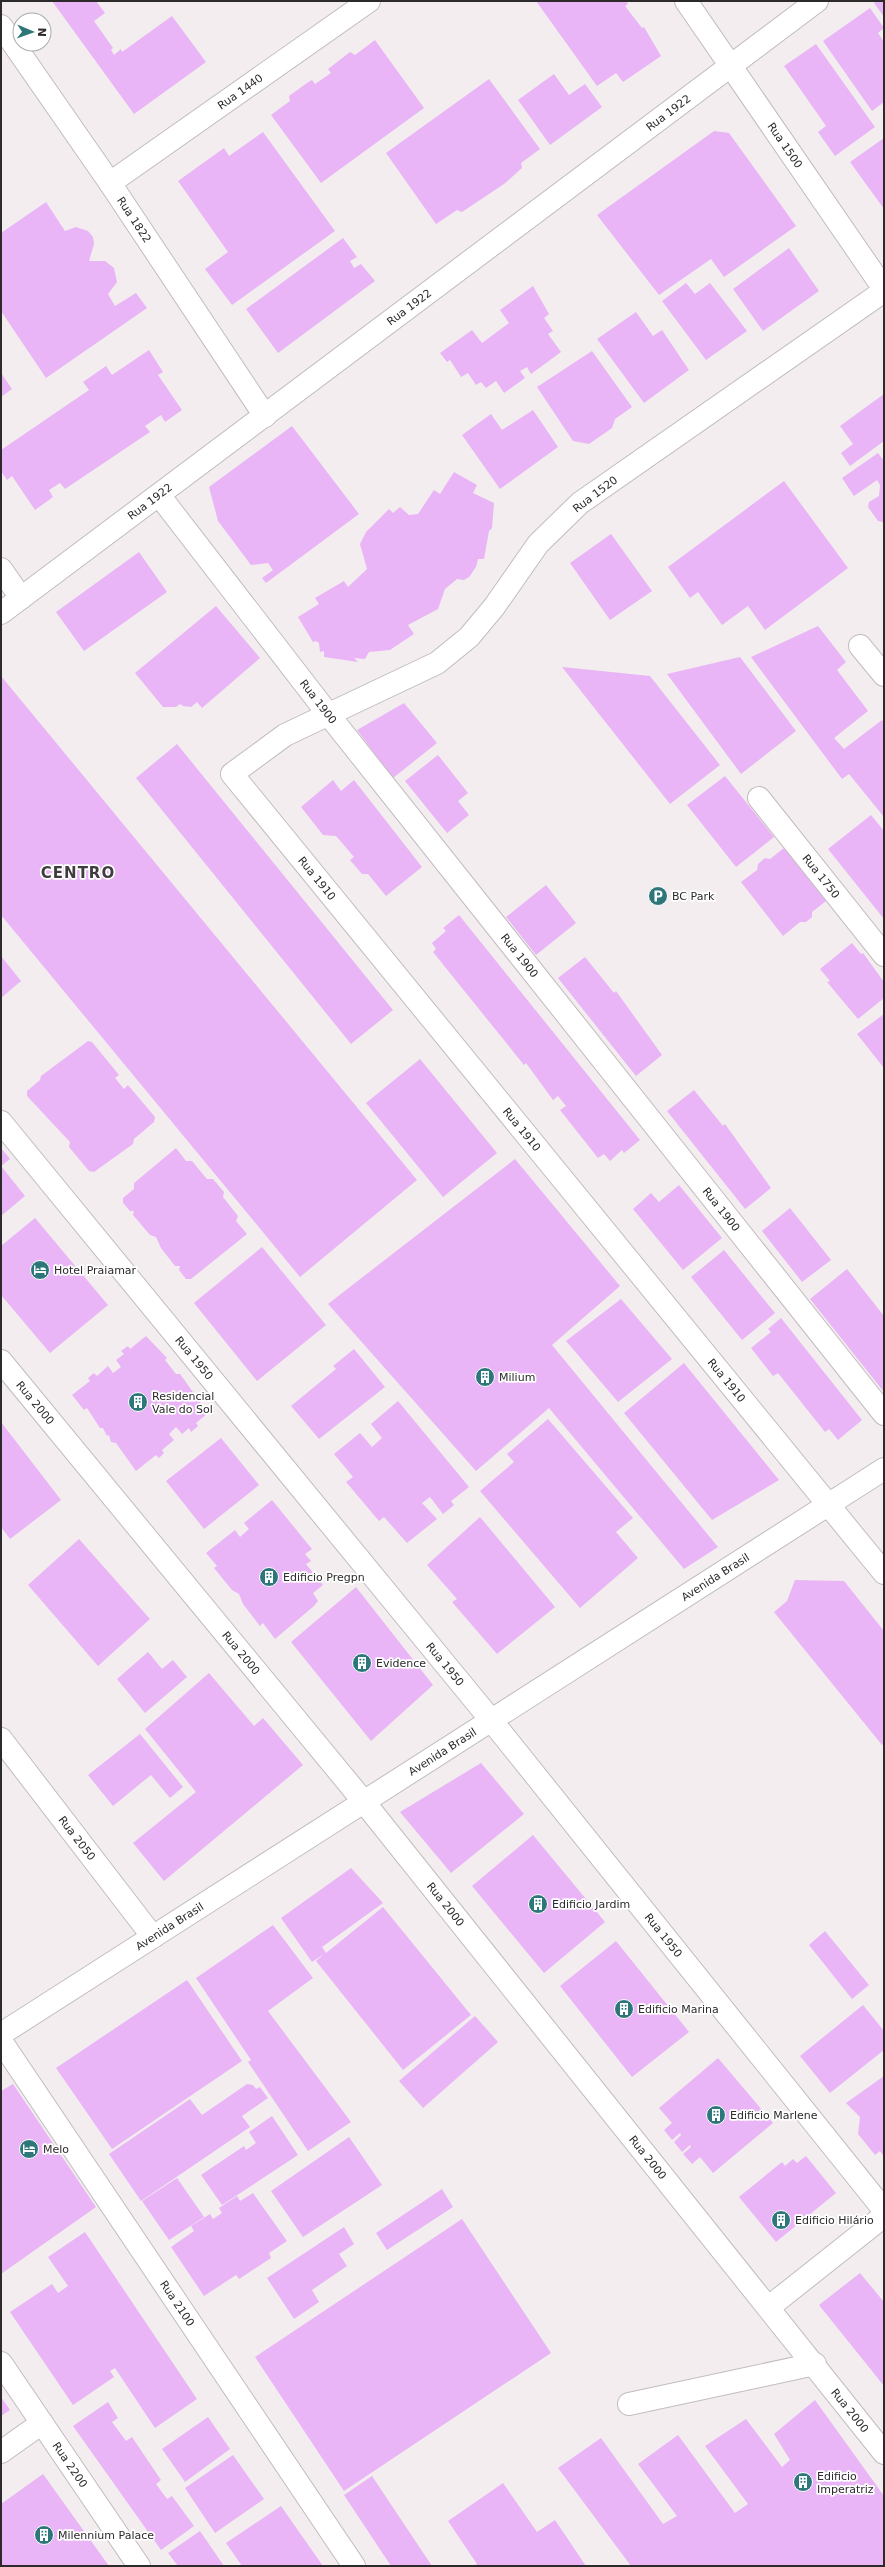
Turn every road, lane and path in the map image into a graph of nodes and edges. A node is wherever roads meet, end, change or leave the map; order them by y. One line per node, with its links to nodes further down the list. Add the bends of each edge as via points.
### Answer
1 (369, 1): 6 (street, Rua 1440)
2 (686, 1): 5 (street, Rua 1500)
3 (817, 1): 5 (street, Rua 1922)
4 (1, 26): 6 (street, Rua 1822)
5 (730, 66): 7 (street, Rua 1500); 8 (street, Rua 1922)
6 (110, 183): 8 (street, Rua 1822)
7 (884, 290): 15 (street, Rua 1520, via 580,503 538,544 494,607 469,637 437,663)
8 (264, 416): 9 (street, Rua 1922)
9 (159, 495): 11 (street, Rua 1922); 15 (street, Rua 1900)
10 (1, 569): 11 (street)
11 (21, 598): 12 (street, Rua 1922)
12 (1, 613)
13 (860, 646): 14 (street)
14 (884, 675)
15 (328, 714): 20 (street, Rua 1900); 22 (street, Rua 1910, via 285,735 232,774)
16 (759, 798): 17 (street, Rua 1750)
17 (884, 955)
18 (1, 1122): 24 (street, Rua 1950)
19 (1, 1361): 26 (street, Rua 2000)
20 (884, 1414)
21 (884, 1469): 22 (street, Avenida Brasil)
22 (829, 1504): 23 (street, Rua 1910); 24 (street, Avenida Brasil)
23 (884, 1573)
24 (491, 1720): 26 (street, Avenida Brasil); 30 (street, Rua 1950)
25 (1, 1739): 27 (street, Rua 2050)
26 (364, 1802): 27 (street, Avenida Brasil); 32 (street, Rua 2000)
27 (153, 1937): 28 (street, Avenida Brasil)
28 (1, 2034)
29 (1, 2041): 40 (street, Rua 2100)
30 (884, 2210)
31 (884, 2216): 32 (street)
32 (769, 2307): 34 (street, Rua 2000)
33 (1, 2363): 36 (street, Rua 2200)
34 (815, 2364): 35 (street); 38 (street, Rua 2000)
35 (630, 2404)
36 (42, 2423): 37 (street); 39 (street, Rua 2200)
37 (1, 2452)
38 (884, 2453)
39 (139, 2566)
40 (354, 2566)

